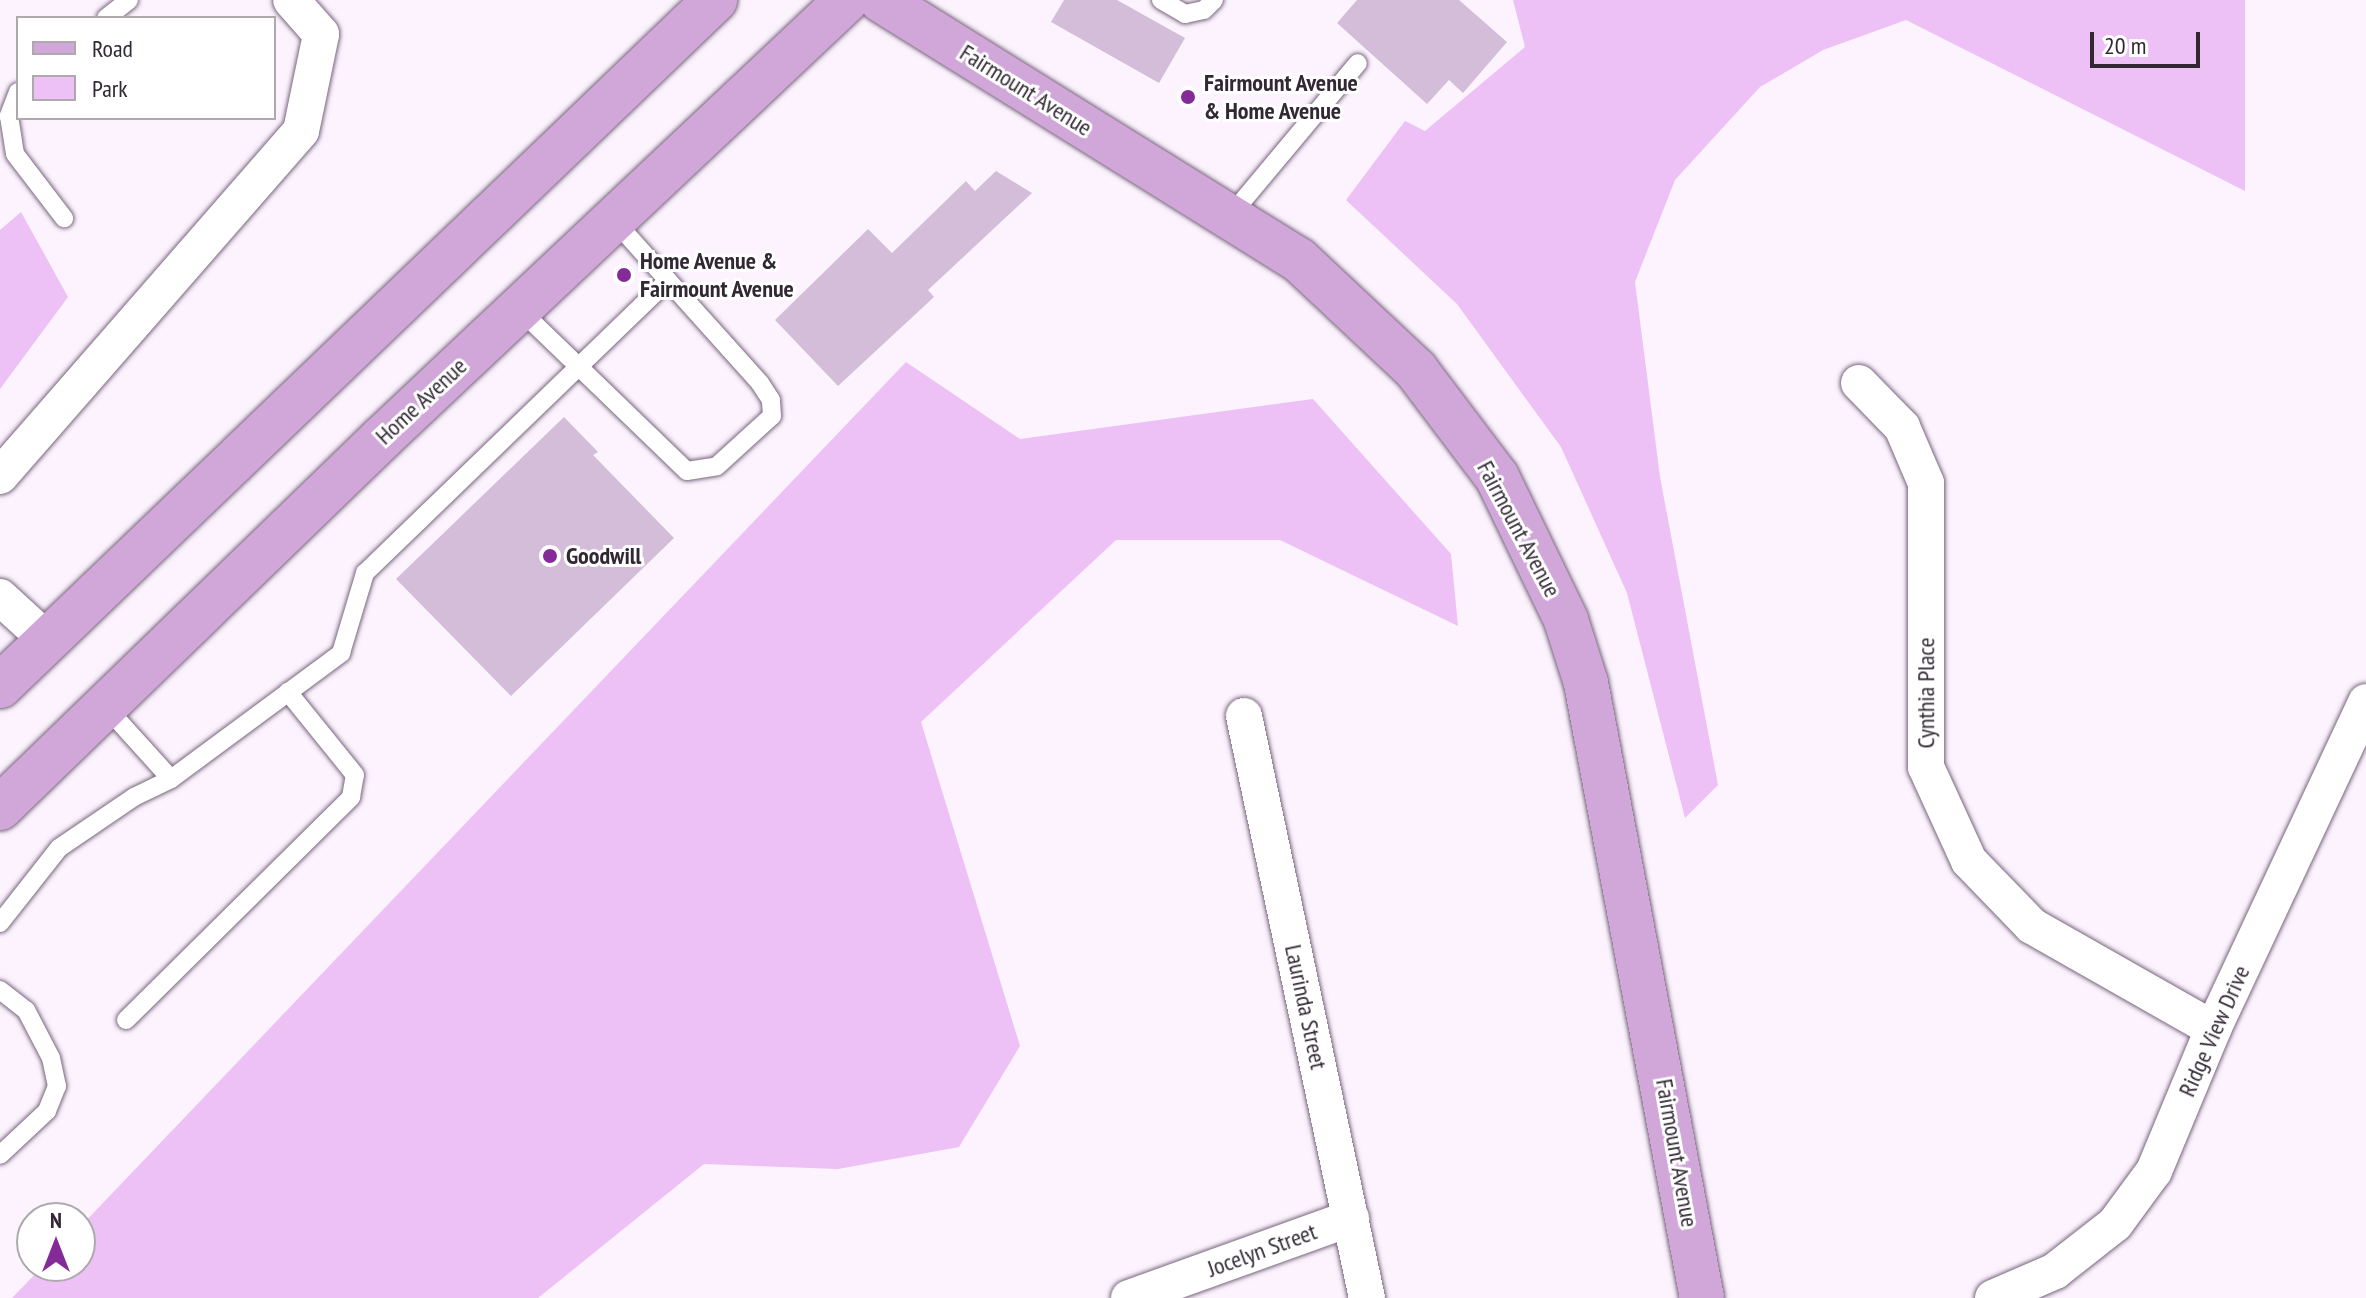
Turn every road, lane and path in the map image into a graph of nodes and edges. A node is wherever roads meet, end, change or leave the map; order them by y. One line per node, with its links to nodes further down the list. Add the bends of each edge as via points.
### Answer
1 (129, 0): 8 (lane)
2 (291, 0): 18 (street, via 321,34 301,131)
3 (715, 0): 20 (main road)
4 (847, 0): 13 (main road, Home Avenue)
5 (881, 0): 11 (main road, Fairmount Avenue)
6 (1161, 0): 7 (lane, via 1185,14 1204,10)
7 (1214, 0)
8 (109, 16)
9 (1358, 63): 11 (lane)
10 (16, 97): 12 (lane, via 9,116 15,154)
11 (1230, 216): 36 (main road, Fairmount Avenue, via 1299,260 1416,370 1497,477 1566,620 1602,745)
12 (64, 218)
13 (614, 220): 14 (lane); 15 (main road, Home Avenue)
14 (668, 280): 16 (lane); 16 (lane, via 760,383 771,400 772,416 717,466 687,471)
15 (519, 309): 16 (lane); 23 (main road, Home Avenue)
16 (578, 366): 22 (lane, via 365,573 341,653)
17 (1859, 383): 31 (street, Cynthia Place, via 1902,427 1926,483 1926,767 1969,861 2032,926)
18 (0, 476)
19 (0, 597): 20 (street)
20 (47, 640): 21 (main road)
21 (0, 686)
22 (288, 692): 26 (lane); 30 (lane, via 355,775 351,797)
23 (105, 706): 26 (lane); 27 (main road, Home Avenue)
24 (2365, 707): 31 (street, Ridge View Drive)
25 (1244, 716): 33 (street, Laurinda Street)
26 (171, 779): 28 (lane, via 59,848)
27 (0, 808)
28 (0, 923)
29 (0, 990): 32 (lane, via 26,1010 51,1058 57,1086 47,1111)
30 (126, 1020)
31 (2213, 1029): 37 (street, Ridge View Drive, via 2154,1171 2115,1224 2055,1271)
32 (0, 1155)
33 (1351, 1218): 34 (street, Jocelyn Street); 35 (street, Laurinda Street)
34 (1129, 1298)
35 (1367, 1298)
36 (1702, 1298)
37 (1993, 1298)

